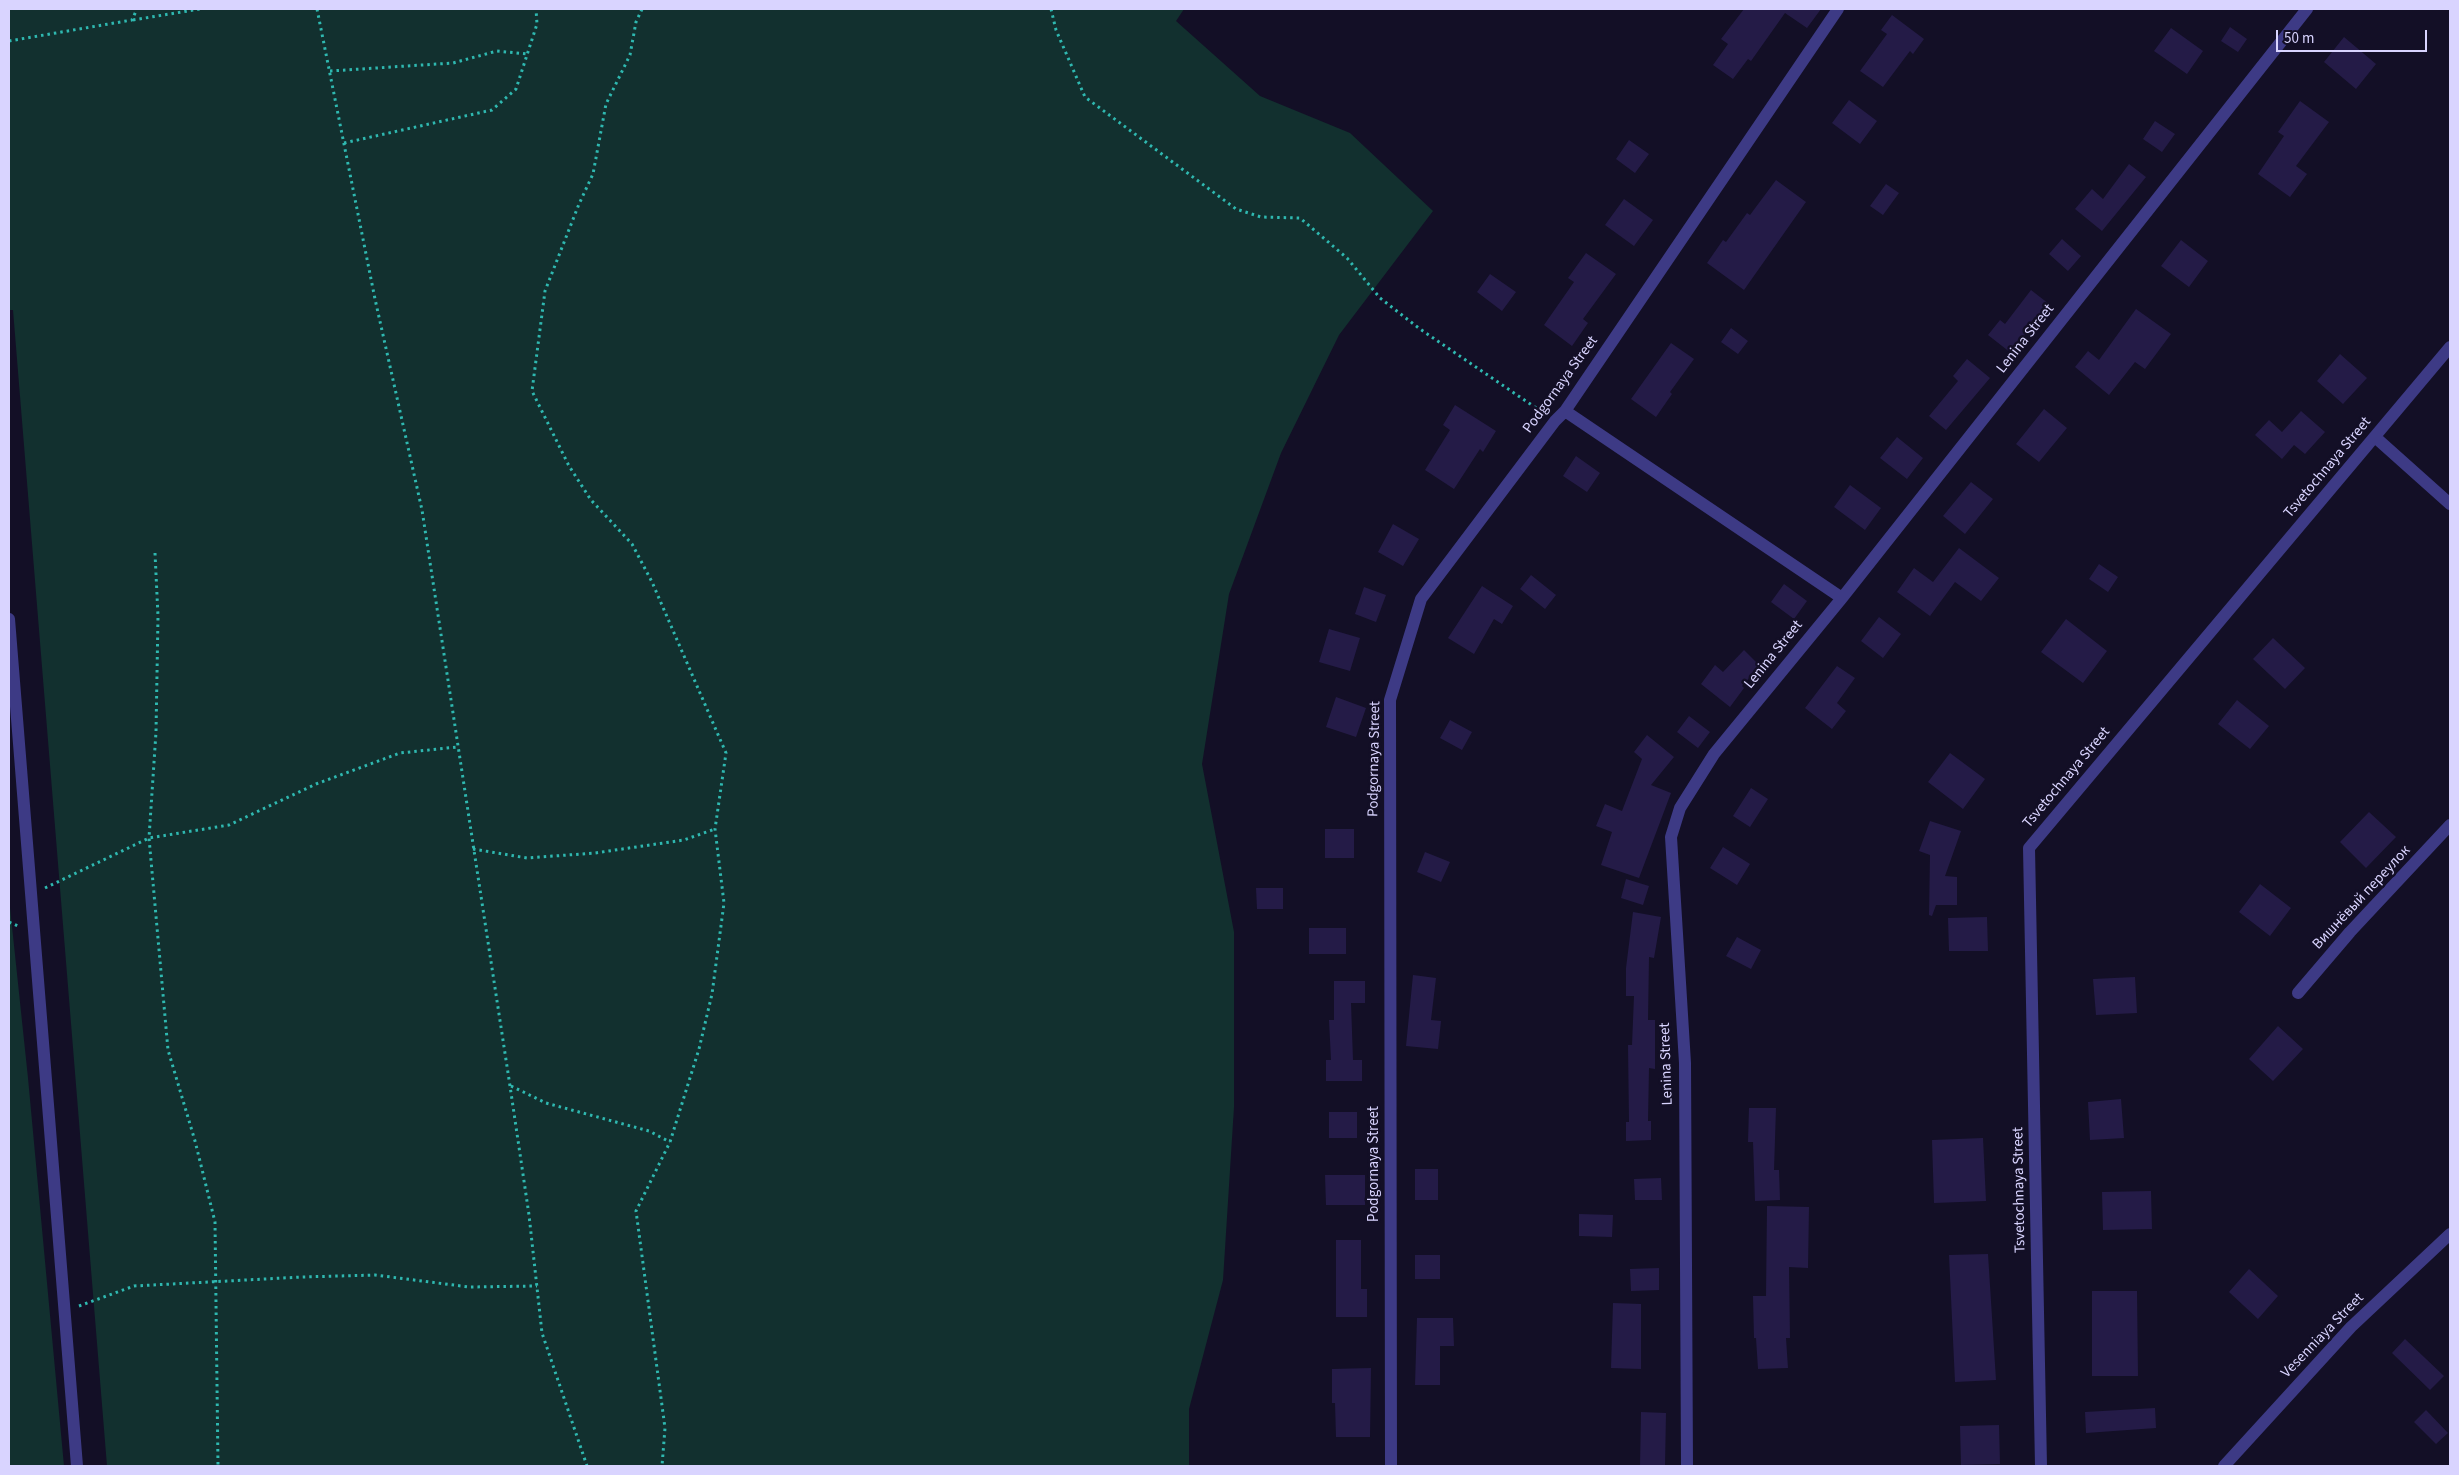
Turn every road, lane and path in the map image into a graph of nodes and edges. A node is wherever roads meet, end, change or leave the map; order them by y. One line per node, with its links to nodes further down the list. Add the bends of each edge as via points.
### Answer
1 (137, 9): 9 (path)
2 (200, 9): 9 (path)
3 (317, 9): 12 (path)
4 (536, 9): 11 (path, via 537,24)
5 (642, 9): 24 (path, via 636,22 630,55 606,104 593,174 545,291 532,390 569,466 586,493 632,544 652,582 726,753)
6 (1051, 9): 16 (path, via 1056,30 1085,97 1236,209 1261,217 1300,218 1347,258 1380,298)
7 (1838, 9): 15 (street, Podgornaya Street)
8 (2307, 9): 20 (street, Lenina Street)
9 (132, 20): 10 (path)
10 (9, 41)
11 (527, 54): 12 (path, via 497,51 453,63); 13 (path, via 516,89 492,110)
12 (330, 71): 13 (path)
13 (344, 143): 22 (path, via 422,510)
14 (2450, 347): 17 (street, Tsvetochnaya Street)
15 (1565, 411): 16 (street, Podgornaya Street); 20 (street)
16 (1555, 421): 39 (street, Podgornaya Street, via 1421,599 1390,700)
17 (2375, 437): 18 (street); 41 (street, Tsvetochnaya Street, via 2030,848)
18 (2450, 504)
19 (155, 553): 25 (path, via 158,616 156,732)
20 (1842, 598): 40 (street, Lenina Street, via 1714,754 1680,808 1671,837 1685,1063)
21 (9, 619): 27 (street)
22 (458, 747): 25 (path, via 400,753 316,784 230,825); 26 (path)
23 (2450, 825): 28 (street, Вишнёвый переулок)
24 (715, 829): 26 (path, via 684,840 595,853 527,858); 30 (path, via 724,903 712,994 699,1049)
25 (149, 838): 27 (path); 32 (path, via 168,1050 215,1222)
26 (473, 849): 29 (path)
27 (32, 894): 34 (street)
28 (2298, 992)
29 (510, 1086): 30 (path, via 546,1102 649,1130); 33 (path)
30 (670, 1142): 38 (path, via 636,1212 665,1428)
31 (2450, 1234): 42 (street, Vesenniaya Street, via 2351,1327)
32 (216, 1282): 33 (path, via 375,1275 469,1287); 34 (path, via 134,1286); 36 (path)
33 (537, 1286): 37 (path, via 542,1332)
34 (65, 1311): 35 (street)
35 (77, 1466)
36 (218, 1466)
37 (587, 1466)
38 (662, 1466)
39 (1392, 1466)
40 (1687, 1466)
41 (2041, 1466)
42 (2224, 1466)

